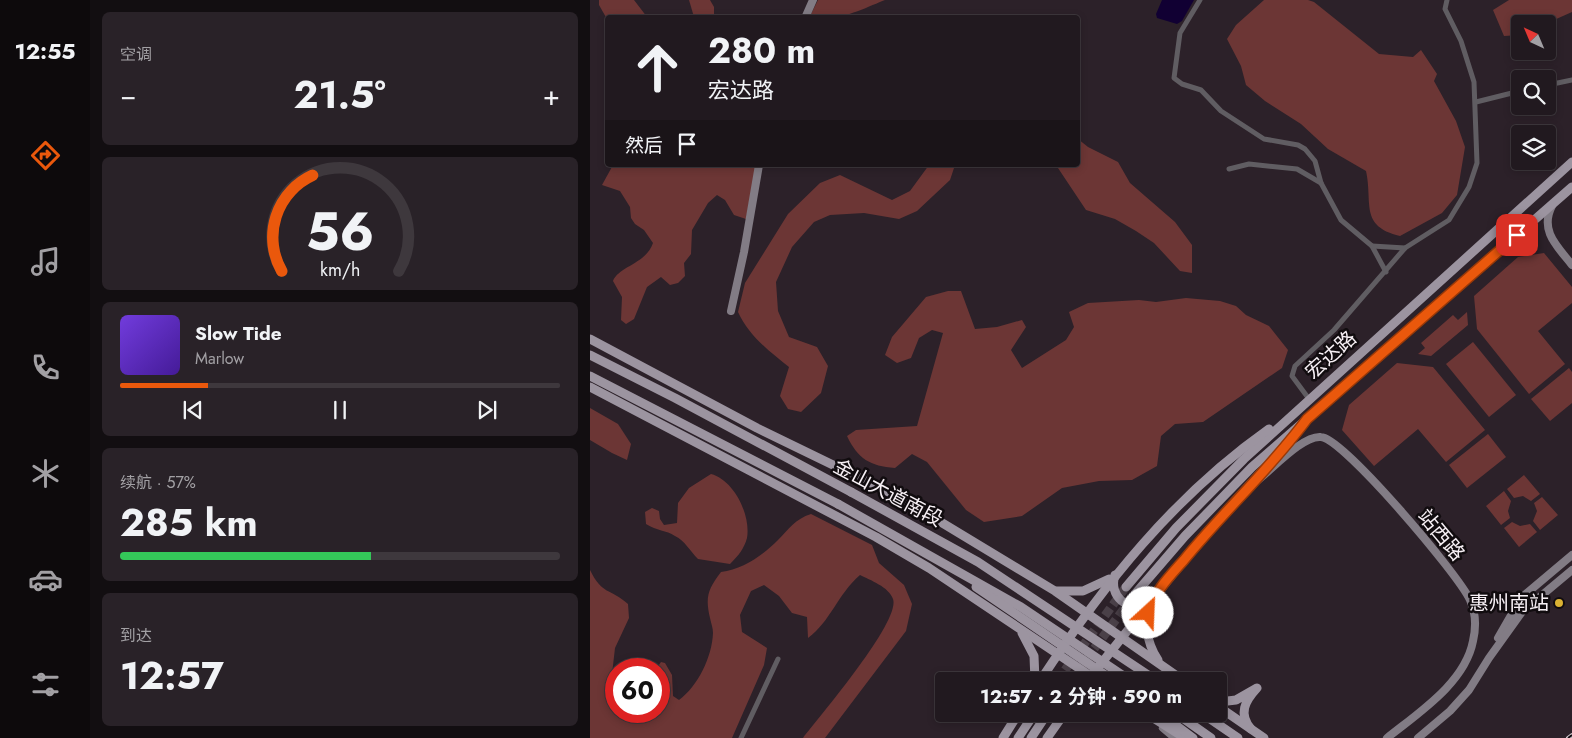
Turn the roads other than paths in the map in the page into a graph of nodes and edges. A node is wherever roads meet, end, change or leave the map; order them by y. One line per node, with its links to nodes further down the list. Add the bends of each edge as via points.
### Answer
1 (813, 0): 4 (street)
2 (1200, 0): 12 (street, via 1180,33 1174,78 1201,90 1221,111 1264,139 1306,149 1315,161)
3 (1447, 0): 8 (street, via 1445,9 1461,41 1474,82)
4 (806, 15)
5 (1572, 80): 6 (street)
6 (1556, 83)
7 (1511, 93): 8 (street)
8 (1476, 102): 16 (street, via 1477,163 1468,187 1449,220)
9 (1572, 162): 25 (main road, 宏达路)
10 (759, 167): 19 (street)
11 (1230, 169): 12 (street, via 1249,164 1297,168)
12 (1321, 182): 15 (street, via 1341,220)
13 (1572, 187): 14 (main road, 宏达路)
14 (1556, 200): 17 (street, via 1548,214 1547,229); 28 (main road, 宏达路)
15 (1372, 246): 16 (street); 18 (street)
16 (1405, 248): 18 (street)
17 (1572, 265)
18 (1386, 272): 25 (street, via 1334,330 1295,366 1292,376)
19 (731, 311)
20 (590, 339): 29 (main road)
21 (590, 355): 24 (main road, 金山大道南段)
22 (590, 376): 27 (main road, 金山大道南段)
23 (590, 387): 30 (main road)
24 (675, 398): 29 (main road); 53 (main road, 金山大道南段, bridge, via 978,562)
25 (1308, 399): 26 (main road, 宏达路)
26 (1298, 408): 35 (main road, via 1235,453 1191,491); 36 (main road, 宏达路, via 1176,528)
27 (665, 415): 30 (main road); 33 (main road, 金山大道南段, bridge)
28 (1307, 419): 31 (main road); 38 (main road, 宏达路, via 1252,468 1185,536)
29 (757, 428): 37 (main road, via 901,498)
30 (731, 460): 41 (main road, via 876,537)
31 (1250, 486): 39 (main road, via 1204,535); 78 (street, 站西路, via 1307,440 1319,436 1330,439 1424,538 1470,601 1474,634 1464,665 1441,692)
32 (1572, 555): 44 (street, via 1526,592 1514,606)
33 (937, 559): 51 (main road, bridge); 52 (main road, 金山大道南段, bridge, via 1061,632)
34 (1572, 570): 44 (street, via 1522,612)
35 (1117, 572): 37 (main road, via 1090,589); 39 (main road, via 1115,592 1123,602 1139,606); 40 (main road)
36 (1126, 587)
37 (1055, 591): 40 (main road)
38 (1136, 594)
39 (1154, 597): 42 (main road); 46 (main road, via 1147,627 1151,647)
40 (1086, 612): 42 (main road); 43 (main road)
41 (1013, 624): 43 (main road); 47 (main road, via 1032,650)
42 (1121, 637): 46 (main road); 50 (main road)
43 (1058, 654): 48 (main road); 49 (main road)
44 (1489, 658): 79 (street, via 1461,700)
45 (778, 659): 68 (street)
46 (1161, 665): 54 (main road)
47 (1036, 672)
48 (1046, 672)
49 (1082, 672)
50 (1097, 672)
51 (1101, 672)
52 (1119, 672)
53 (1143, 672)
54 (1171, 672)
55 (1227, 701): 66 (main road, via 1236,700 1257,688 1244,707 1245,719)
56 (1227, 713): 66 (main road)
57 (1013, 722): 69 (main road)
58 (1029, 722): 70 (main road)
59 (1041, 722): 71 (main road)
60 (1058, 722): 72 (main road)
61 (1156, 722): 73 (street)
62 (1159, 722): 74 (main road)
63 (1172, 722): 75 (main road)
64 (1188, 722): 76 (main road)
65 (1214, 722): 67 (main road)
66 (1251, 730): 77 (main road)
67 (1236, 737)
68 (741, 738)
69 (1003, 738)
70 (1018, 738)
71 (1030, 738)
72 (1047, 738)
73 (1175, 738)
74 (1186, 738)
75 (1193, 738)
76 (1211, 738)
77 (1264, 738)
78 (1387, 738)
79 (1418, 738)

